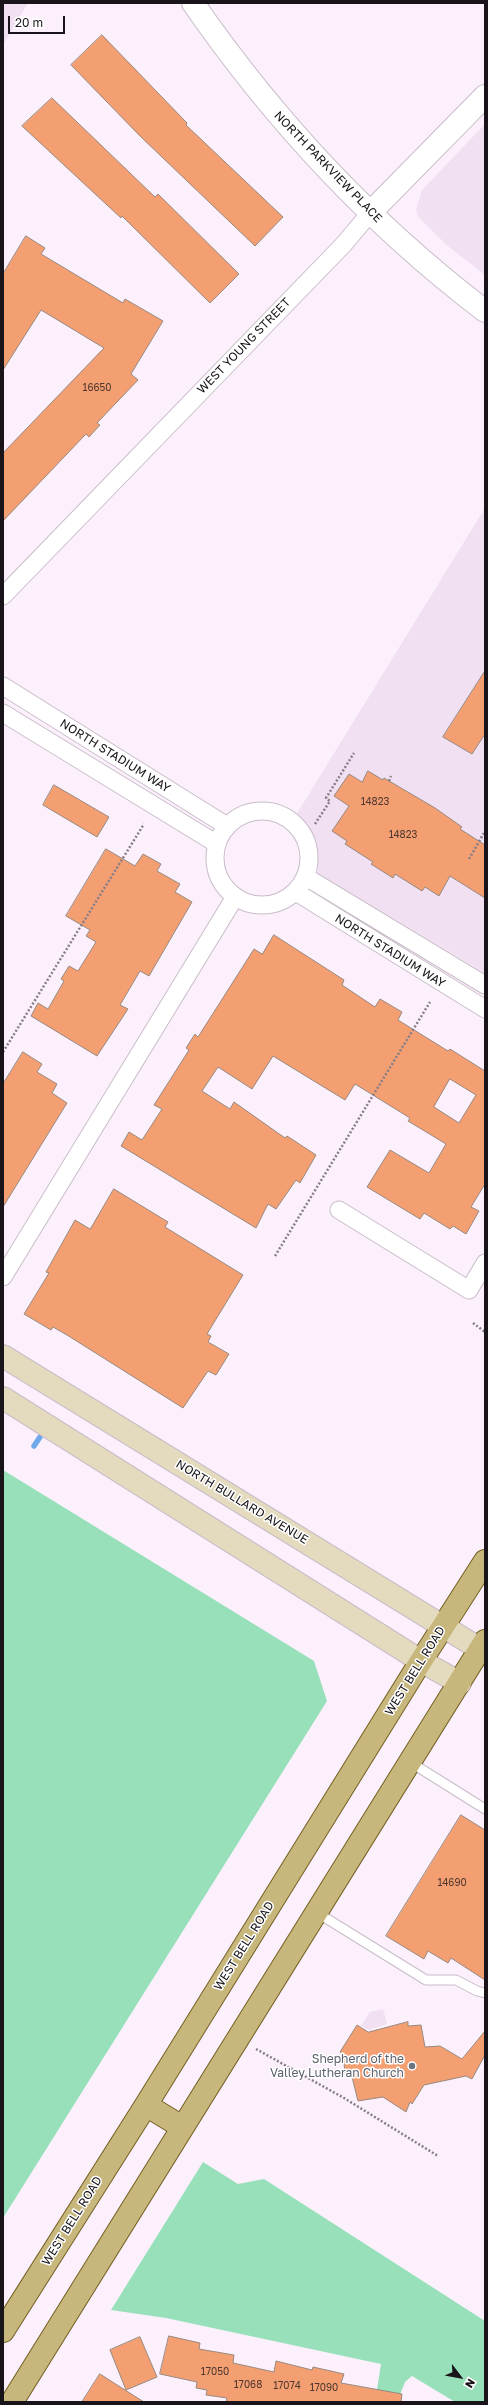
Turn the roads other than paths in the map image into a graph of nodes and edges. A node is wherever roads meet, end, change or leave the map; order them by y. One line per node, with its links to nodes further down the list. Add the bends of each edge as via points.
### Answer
1 (193, 3): 3 (street, NORTH PARKVIEW PLACE, via 253,86)
2 (485, 96): 3 (street, WEST YOUNG STREET)
3 (370, 213): 4 (street, NORTH PARKVIEW PLACE, via 438,274); 5 (street, WEST YOUNG STREET, via 344,244)
4 (485, 311)
5 (3, 596)
6 (3, 686): 8 (street, NORTH STADIUM WAY)
7 (3, 713): 9 (street, NORTH STADIUM WAY)
8 (227, 826): 9 (street); 10 (street, via 239,816 253,811 268,810 293,821 307,841 309,853)
9 (216, 844): 12 (street, via 214,860 217,875 225,889)
10 (306, 877): 11 (street); 13 (street, NORTH STADIUM WAY)
11 (296, 892): 12 (street, via 283,901 268,905 252,905); 14 (street, NORTH STADIUM WAY)
12 (235, 897): 17 (street)
13 (485, 985)
14 (485, 1009)
15 (339, 1210): 16 (street, via 468,1290)
16 (485, 1263)
17 (3, 1277)
18 (3, 1356): 21 (main road, NORTH BULLARD AVENUE)
19 (3, 1398): 23 (main road)
20 (485, 1562): 21 (main road, WEST BELL ROAD)
21 (444, 1625): 22 (main road, NORTH BULLARD AVENUE); 23 (main road, WEST BELL ROAD)
22 (483, 1645): 24 (main road)
23 (421, 1660): 24 (main road); 29 (main road, WEST BELL ROAD)
24 (460, 1683): 25 (main road)
25 (410, 1762): 26 (lane); 27 (main road)
26 (485, 1809)
27 (316, 1912): 28 (lane, via 426,1980 456,1980); 30 (main road)
28 (485, 1993)
29 (146, 2105): 30 (main road); 31 (main road, WEST BELL ROAD)
30 (182, 2127): 32 (main road)
31 (3, 2331)
32 (12, 2402)

